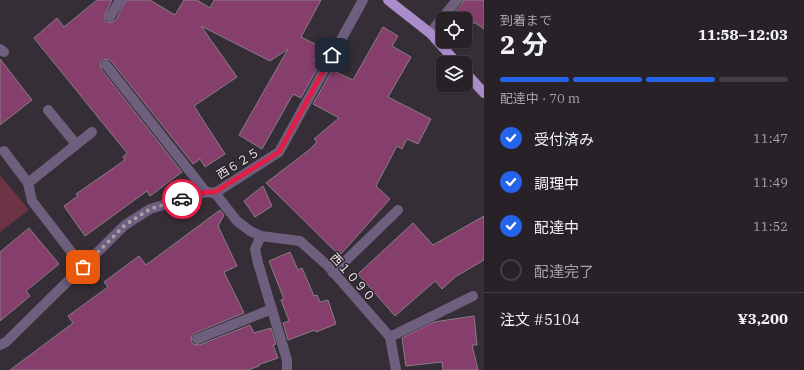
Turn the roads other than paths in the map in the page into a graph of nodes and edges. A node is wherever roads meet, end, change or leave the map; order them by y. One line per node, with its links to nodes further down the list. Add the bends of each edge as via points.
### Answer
1 (120, 0): 5 (street)
2 (363, 0): 16 (street, 西６２５, via 279,152)
3 (388, 0): 6 (main road)
4 (457, 0): 6 (street)
5 (110, 18)
6 (430, 33): 7 (main road)
7 (451, 56)
8 (106, 65): 16 (street)
9 (472, 80): 10 (main road)
10 (484, 93)
11 (48, 110): 13 (street)
12 (92, 132): 13 (street)
13 (76, 144): 15 (street)
14 (4, 151): 15 (street)
15 (28, 182): 19 (street, via 32,201)
16 (210, 192): 18 (street, 西６２５, via 237,222); 19 (street, via 150,209 125,225)
17 (398, 210): 20 (street)
18 (260, 236): 20 (street, 西１０９０, via 300,241); 22 (street, via 255,249)
19 (83, 267): 25 (street)
20 (333, 273): 23 (street, 西１０９０)
21 (473, 296): 23 (street)
22 (272, 309): 24 (street); 26 (street, via 288,360)
23 (390, 337): 27 (street)
24 (197, 339)
25 (0, 345)
26 (287, 370)
27 (396, 370)

